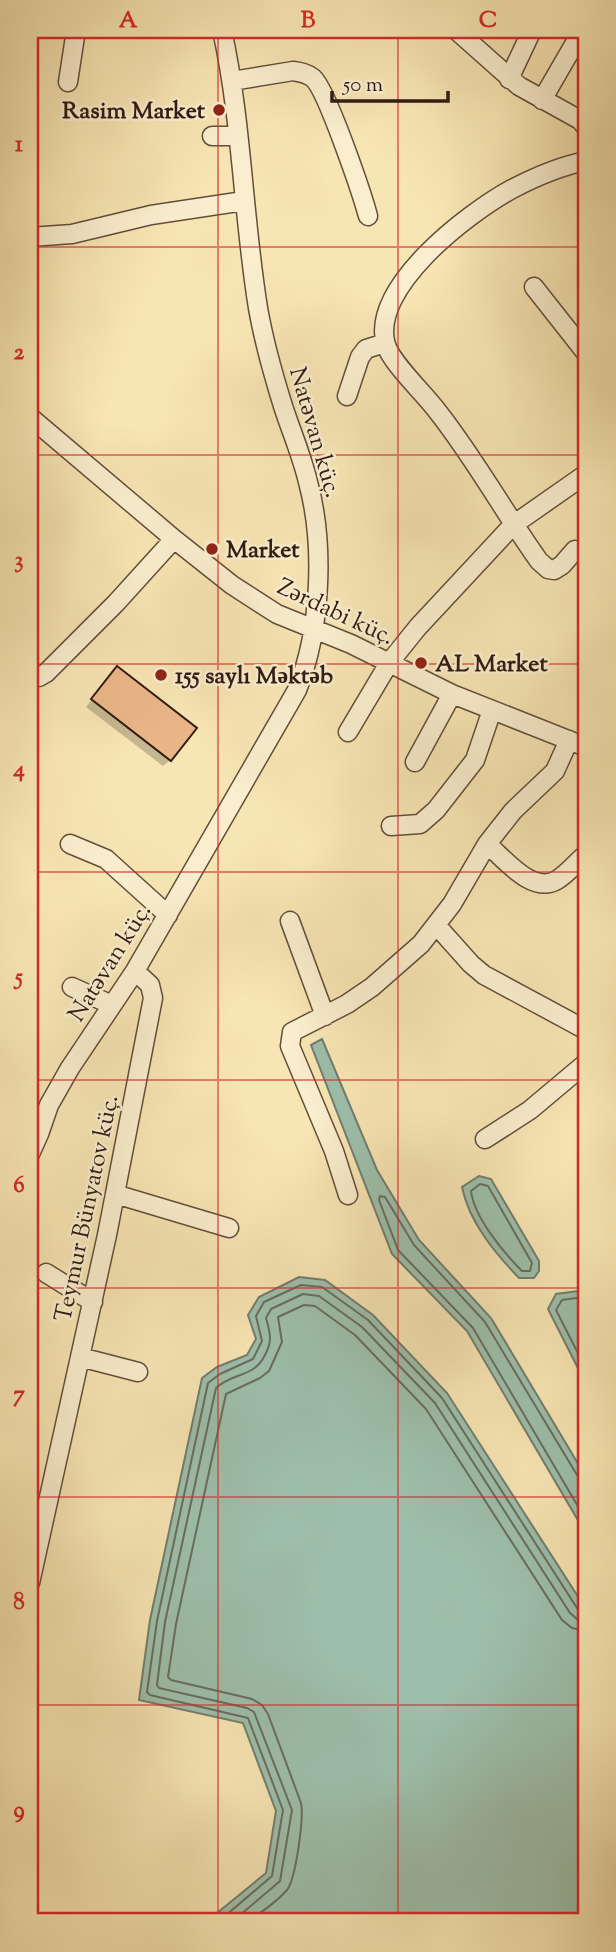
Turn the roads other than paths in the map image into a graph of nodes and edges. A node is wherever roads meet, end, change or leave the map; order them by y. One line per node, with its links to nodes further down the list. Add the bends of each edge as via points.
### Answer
1 (76, 30): 8 (street)
2 (222, 30): 7 (street, Natəvan küç.)
3 (456, 30): 6 (street)
4 (533, 30): 6 (street)
5 (579, 36): 9 (street)
6 (509, 79): 9 (street)
7 (232, 81): 12 (street, Natəvan küç.); 15 (street, via 293,71 312,77 324,96)
8 (68, 82)
9 (542, 100): 10 (street)
10 (586, 127)
11 (212, 136): 12 (street)
12 (238, 136): 14 (street, Natəvan küç.)
13 (586, 161): 18 (street, via 512,189 448,236 396,290 384,327)
14 (244, 201): 16 (street, via 151,215 72,234); 26 (street, Natəvan küç., via 267,352 314,505)
15 (368, 216)
16 (30, 237)
17 (534, 287): 19 (street)
18 (386, 343): 20 (street, via 366,349 360,357); 23 (street, via 389,353 438,411)
19 (586, 353)
20 (347, 396)
21 (30, 417): 24 (street, Zərdabi küç.)
22 (586, 474): 23 (street)
23 (513, 525): 25 (street, via 548,569 562,565); 27 (street)
24 (174, 539): 26 (street, Zərdabi küç., via 270,610); 28 (street, via 46,673)
25 (575, 550)
26 (314, 631): 27 (street, Zərdabi küç.); 39 (street, Natəvan küç., via 297,691)
27 (388, 663): 29 (street, Zərdabi küç.); 31 (street)
28 (30, 676)
29 (452, 694): 30 (street, Zərdabi küç.); 34 (street)
30 (492, 710): 32 (street, Zərdabi küç.); 35 (street, via 475,760 436,810 420,824)
31 (348, 732)
32 (569, 740): 33 (street, Zərdabi küç.); 37 (street, via 555,771)
33 (586, 747)
34 (415, 762)
35 (391, 826)
36 (70, 844): 39 (street, via 106,859)
37 (487, 844): 38 (street, via 532,883 555,881); 41 (street)
38 (586, 854)
39 (168, 915): 42 (street, Natəvan küç.)
40 (290, 921): 45 (street)
41 (437, 926): 45 (street, via 372,987); 46 (street, via 484,975)
42 (135, 971): 44 (street, Natəvan küç.); 50 (street, Teymur Bünyatov küç., via 150,985 153,998)
43 (72, 987): 44 (street)
44 (112, 1005): 49 (street, Natəvan küç., via 49,1105)
45 (325, 1016): 51 (street, via 292,1032 290,1046)
46 (586, 1030)
47 (586, 1063): 48 (street, via 530,1110)
48 (485, 1139)
49 (30, 1154)
50 (115, 1194): 52 (street); 54 (street, Teymur Bünyatov küç.)
51 (348, 1195)
52 (229, 1228)
53 (46, 1273): 54 (street)
54 (93, 1302): 55 (street, Teymur Bünyatov küç.)
55 (80, 1357): 56 (street); 57 (street, Teymur Bünyatov küç.)
56 (138, 1372)
57 (30, 1583)

